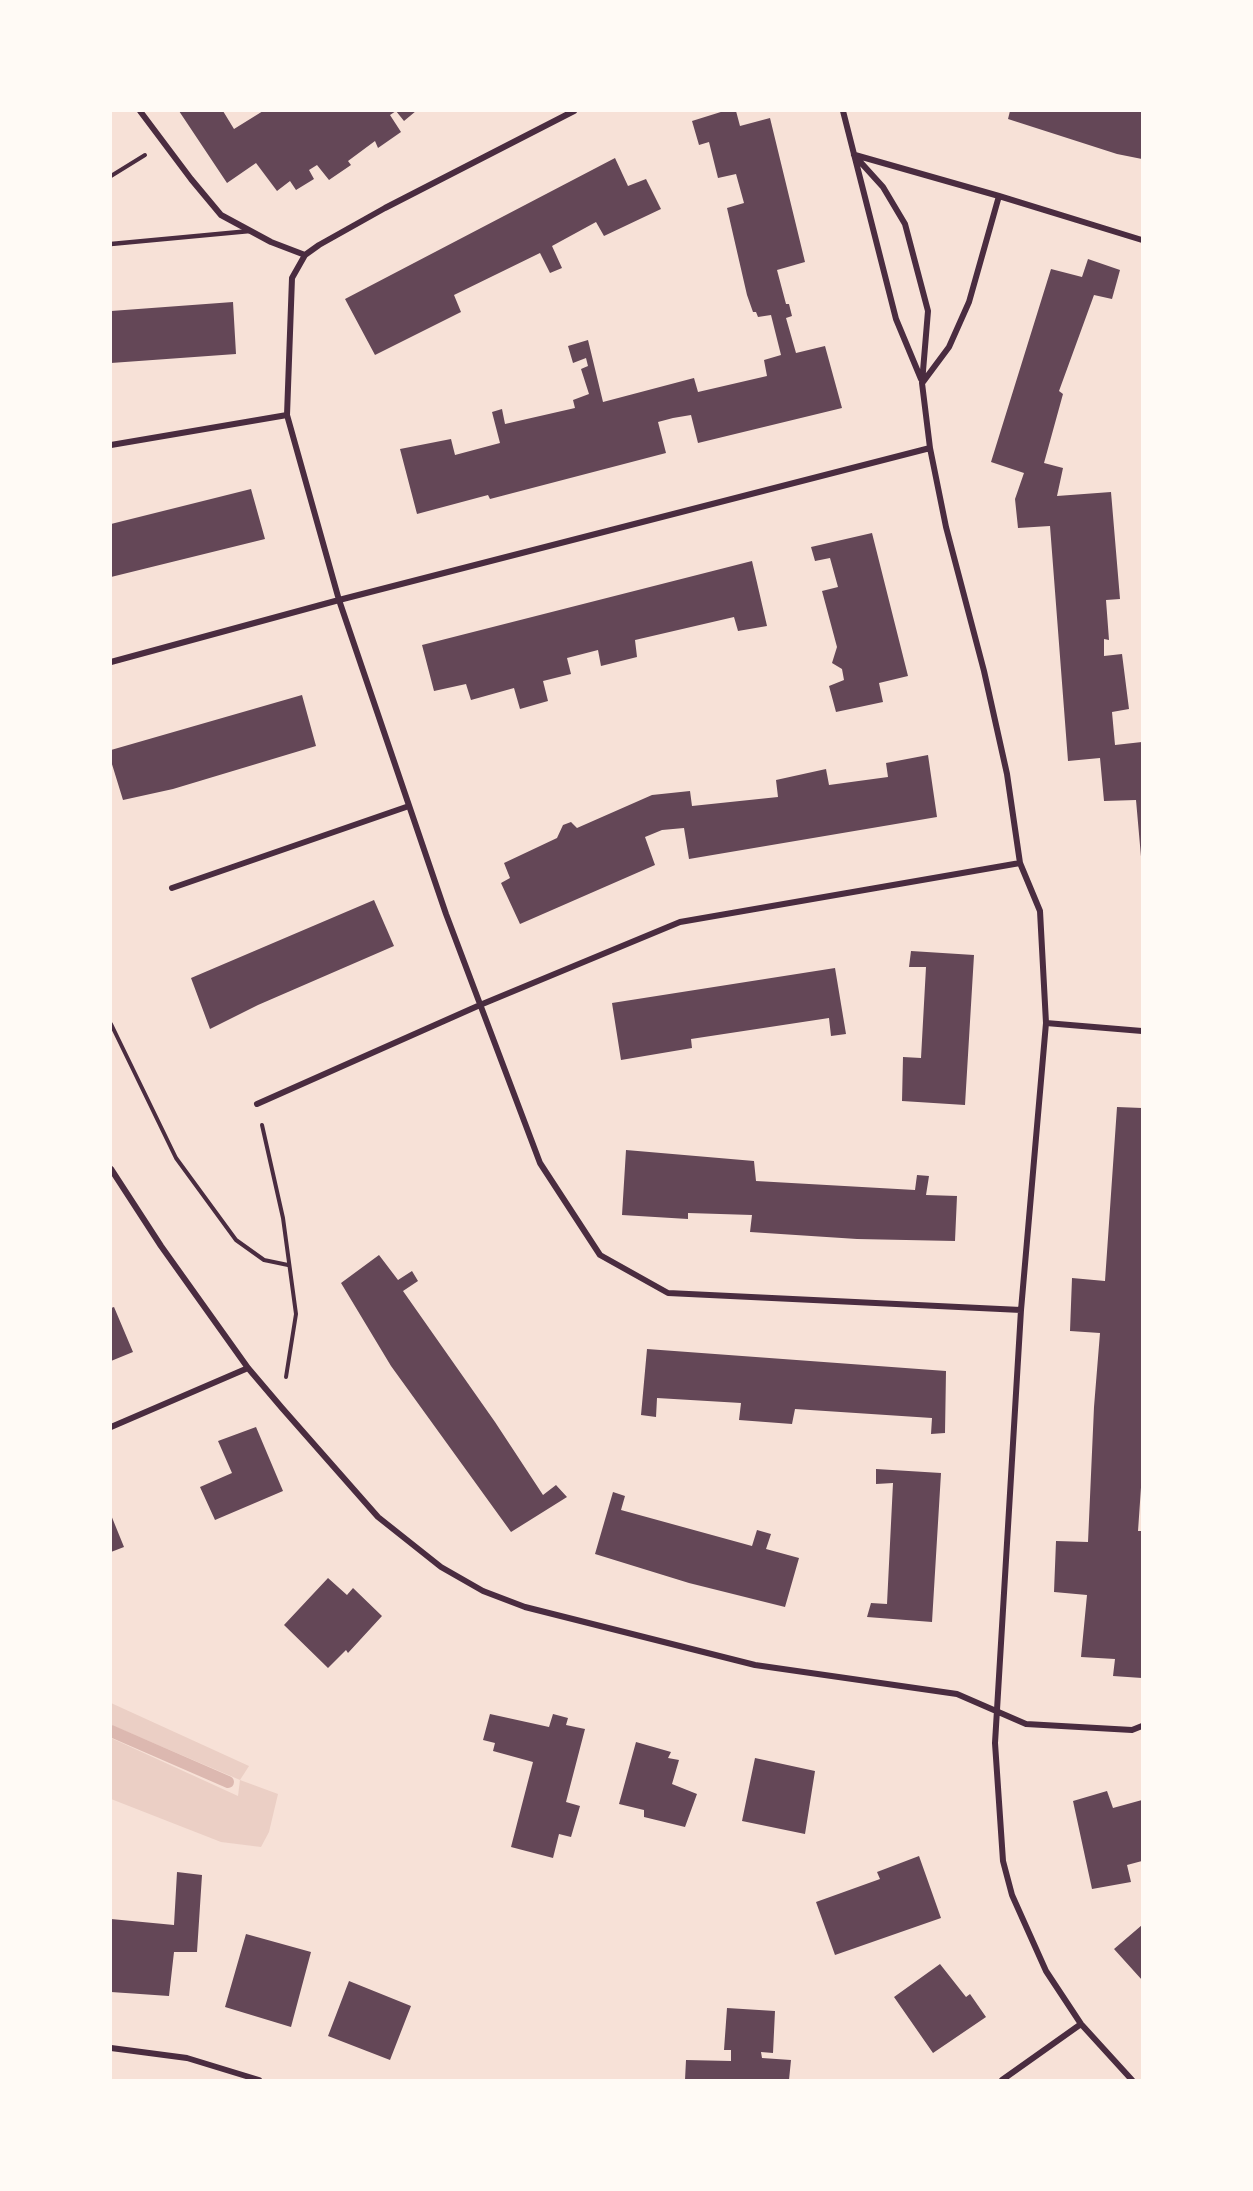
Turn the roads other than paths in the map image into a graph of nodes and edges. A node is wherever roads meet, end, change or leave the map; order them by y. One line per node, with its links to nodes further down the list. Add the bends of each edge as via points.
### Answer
1 (140, 111): 6 (street, via 222,215)
2 (574, 111): 9 (street, via 385,208)
3 (843, 111): 4 (street)
4 (854, 155): 5 (street); 10 (street, via 896,319); 10 (street, via 883,187 905,224 928,311)
5 (999, 195): 7 (street); 10 (street, via 969,302 949,347)
6 (250, 231): 8 (lane); 9 (street)
7 (1142, 240)
8 (111, 244)
9 (305, 255): 11 (street, via 292,278)
10 (922, 383): 13 (street)
11 (287, 415): 12 (street); 14 (street)
12 (111, 445)
13 (930, 448): 14 (street); 17 (street, via 946,527 987,682)
14 (339, 600): 15 (street); 16 (street)
15 (111, 662)
16 (409, 806): 18 (street); 19 (street)
17 (1020, 863): 19 (street, via 680,922); 20 (street, via 1040,911)
18 (172, 888)
19 (480, 1005): 22 (street); 24 (street, via 540,1163 600,1255 668,1293)
20 (1046, 1023): 21 (street); 24 (street)
21 (1142, 1031)
22 (257, 1104)
23 (111, 1169): 25 (street)
24 (1021, 1310): 27 (street)
25 (248, 1368): 26 (street); 27 (street, via 378,1517 441,1567 483,1591 525,1607 755,1665 957,1694)
26 (111, 1427)
27 (998, 1713): 28 (street, via 1026,1724 1132,1730); 29 (street, via 995,1743 1003,1862 1012,1895 1046,1971)
28 (1142, 1726)
29 (1081, 2024): 32 (street); 33 (street)
30 (111, 2048): 31 (street, via 187,2058)
31 (259, 2080)
32 (1002, 2080)
33 (1132, 2080)

